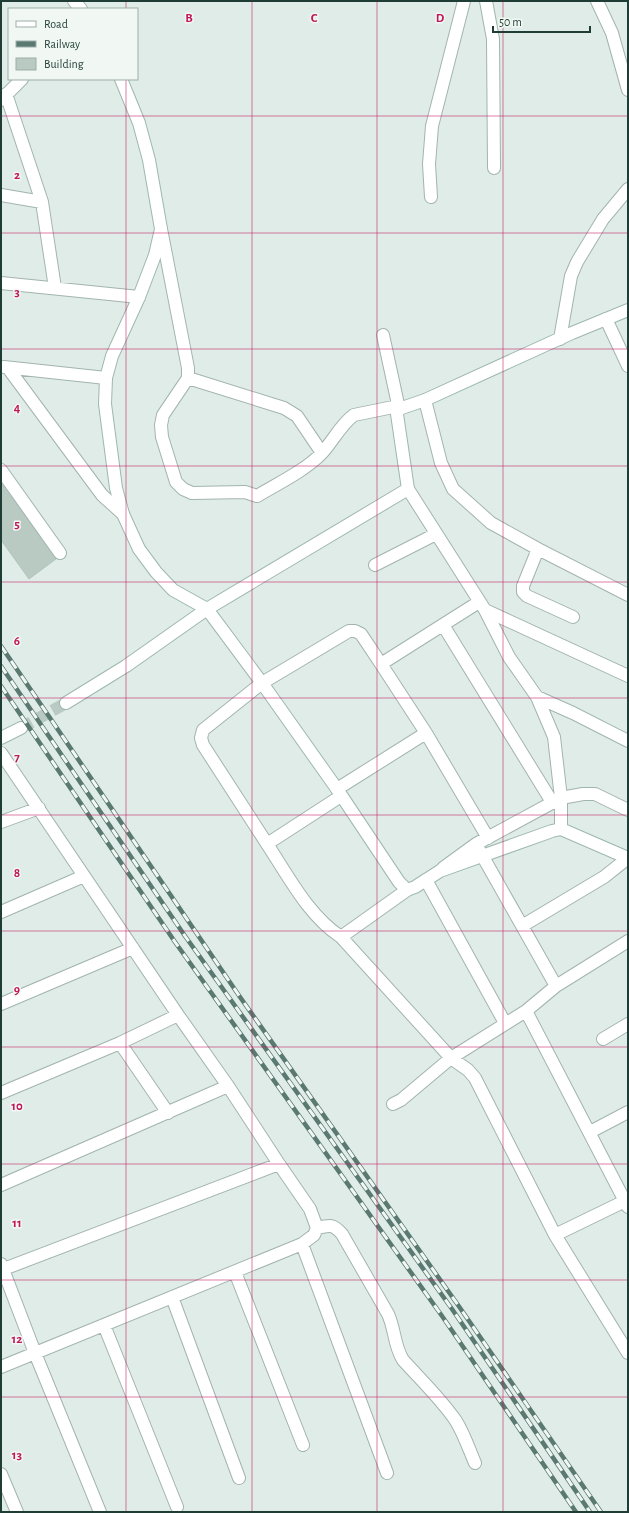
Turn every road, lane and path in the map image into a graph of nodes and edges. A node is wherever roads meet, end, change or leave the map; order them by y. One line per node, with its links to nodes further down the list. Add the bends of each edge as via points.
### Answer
1 (464, 1): 11 (street, via 432,126 428,164)
2 (486, 1): 8 (street, via 493,39)
3 (597, 1): 6 (street, via 612,33)
4 (21, 80): 7 (street)
5 (121, 80): 13 (street, via 139,123)
6 (628, 90)
7 (4, 97): 12 (street)
8 (494, 168)
9 (628, 189): 20 (street, via 604,219 577,262 571,276)
10 (1, 195): 12 (street)
11 (431, 197)
12 (42, 202): 15 (street)
13 (162, 229): 16 (street); 24 (street)
14 (1, 283): 15 (street)
15 (55, 288): 16 (street)
16 (139, 297): 23 (street, via 112,356)
17 (628, 310): 18 (street)
18 (606, 319): 20 (street); 21 (street)
19 (382, 335): 26 (street)
20 (560, 339): 25 (street)
21 (628, 366)
22 (5, 367): 23 (street); 30 (street, via 102,495)
23 (106, 378): 30 (street, via 105,404)
24 (188, 378): 27 (street, via 284,408 297,416); 27 (street, via 163,415 161,425 162,437 176,482 182,489 192,493 245,492 257,496 310,464)
25 (425, 400): 26 (street); 32 (street, via 441,463 453,489 491,523)
26 (398, 408): 27 (street, via 354,414); 29 (street)
27 (322, 453)
28 (1, 470): 33 (street)
29 (408, 489): 31 (street); 37 (street)
30 (122, 514): 37 (street, via 139,549 156,572 173,590)
31 (436, 534): 34 (street); 36 (street)
32 (538, 549): 35 (street); 38 (street, via 523,592)
33 (60, 553)
34 (375, 565)
35 (628, 595)
36 (482, 606): 39 (street); 41 (street); 43 (street, via 509,657)
37 (206, 609): 42 (street); 44 (street, via 126,666)
38 (573, 617)
39 (443, 625): 40 (street); 51 (street)
40 (382, 664): 42 (street, via 361,634 355,631 349,632); 46 (street)
41 (628, 676)
42 (262, 683): 50 (street); 57 (street, via 203,730 201,738 203,745)
43 (537, 697): 48 (street); 51 (street, via 554,737)
44 (66, 703)
45 (21, 728): 47 (street)
46 (426, 733): 50 (street); 56 (street)
47 (1, 738)
48 (628, 742)
49 (1, 753): 52 (street)
50 (339, 792): 57 (street); 62 (street, via 399,882)
51 (556, 800): 53 (street, via 595,794); 55 (street); 56 (street)
52 (39, 808): 54 (street); 60 (street)
53 (628, 810)
54 (1, 822)
55 (561, 829): 58 (street); 59 (street)
56 (488, 838): 58 (street)
57 (267, 844): 65 (street, via 318,920)
58 (479, 849): 61 (street); 64 (street)
59 (628, 858): 64 (street, via 604,877)
60 (84, 876): 63 (street); 67 (street)
61 (426, 880): 62 (street); 72 (street)
62 (407, 890): 65 (street)
63 (1, 912)
64 (522, 926): 68 (street)
65 (341, 937): 76 (street)
66 (628, 942): 68 (street)
67 (133, 948): 69 (street); 71 (street)
68 (556, 986): 70 (street)
69 (1, 1004)
70 (526, 1011): 72 (street); 82 (street)
71 (178, 1015): 75 (street); 77 (street)
72 (505, 1023): 76 (street)
73 (628, 1024): 74 (street)
74 (603, 1039)
75 (120, 1043): 78 (street); 80 (street)
76 (451, 1058): 79 (street); 88 (street, via 475,1078)
77 (228, 1086): 80 (street); 83 (street)
78 (1, 1093)
79 (393, 1104)
80 (168, 1112): 84 (street)
81 (628, 1112): 82 (street)
82 (590, 1132): 85 (street)
83 (279, 1164): 87 (street, via 310,1209); 90 (street)
84 (1, 1184)
85 (623, 1185): 86 (street)
86 (626, 1204): 88 (street)
87 (317, 1228): 89 (street, via 314,1235); 98 (street, via 335,1227 342,1234 388,1314 399,1354 456,1421)
88 (555, 1235): 95 (street)
89 (302, 1244): 91 (street); 99 (street)
90 (2, 1268): 94 (street)
91 (235, 1272): 92 (street); 97 (street)
92 (172, 1297): 93 (street); 101 (street)
93 (104, 1325): 94 (street); 102 (street)
94 (35, 1353): 96 (street); 104 (street)
95 (628, 1354)
96 (1, 1367)
97 (303, 1446)
98 (475, 1463)
99 (387, 1473)
100 (1, 1474): 103 (street)
101 (239, 1478)
102 (177, 1507)
103 (17, 1512)
104 (100, 1512)

